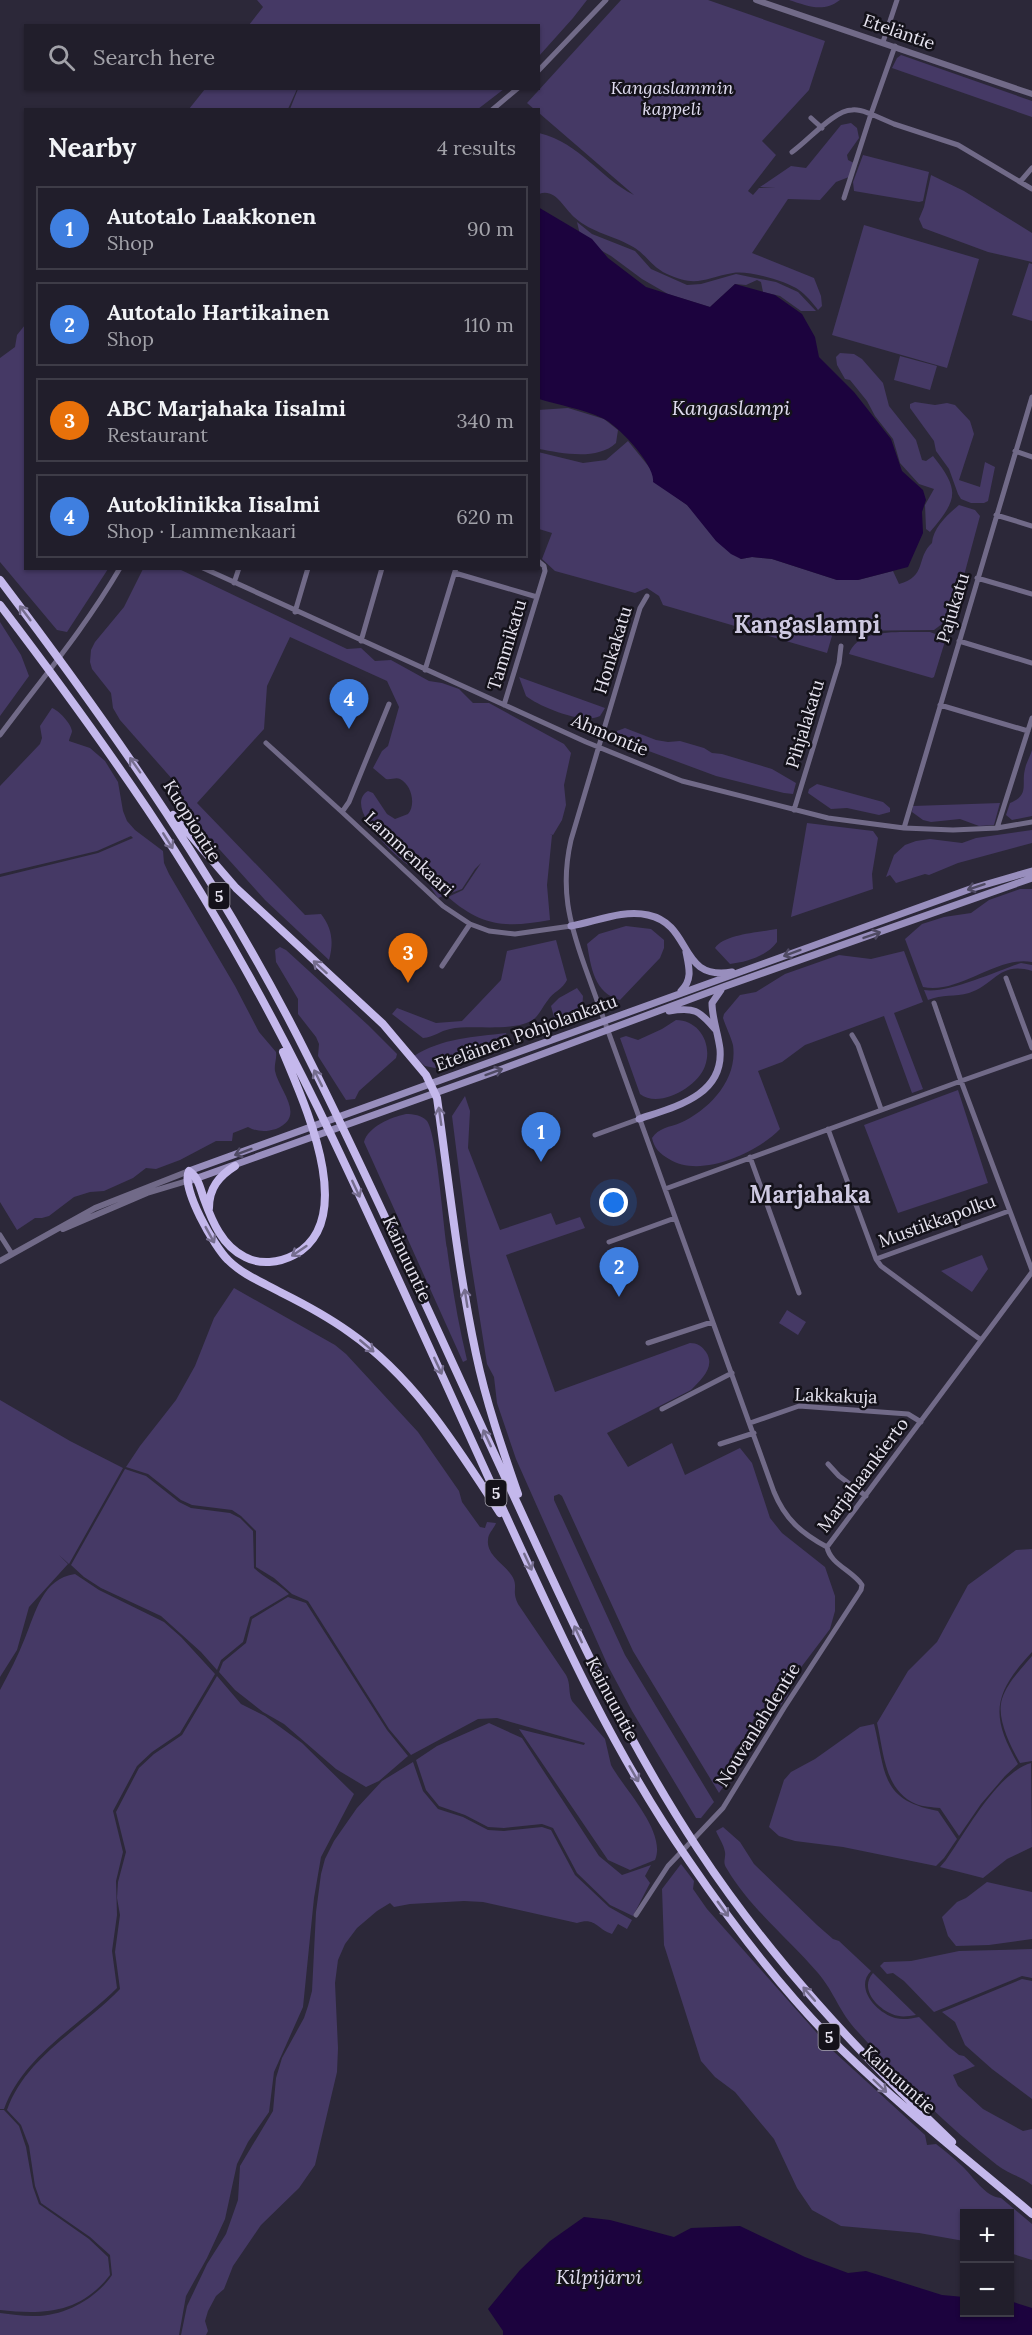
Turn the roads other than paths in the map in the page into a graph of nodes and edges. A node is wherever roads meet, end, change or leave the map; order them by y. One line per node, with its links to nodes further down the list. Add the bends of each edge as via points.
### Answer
1 (606, 0): 6 (street)
2 (756, 0): 4 (street, Eteläntie)
3 (897, 0): 4 (street)
4 (883, 42): 5 (street, Eteläntie)
5 (895, 46): 8 (street, Eteläntie); 10 (street)
6 (540, 69)
7 (516, 90): 9 (street)
8 (1032, 94)
9 (494, 108)
10 (872, 114): 12 (street, via 846,111); 15 (street, via 958,145); 17 (street)
11 (811, 117): 12 (street)
12 (822, 128): 13 (street)
13 (792, 152)
14 (1032, 168): 15 (street)
15 (1020, 182): 16 (street)
16 (1032, 189)
17 (844, 198)
18 (1032, 397): 19 (street, Pajukatu)
19 (1015, 452): 20 (street); 21 (street, Pajukatu)
20 (1032, 456)
21 (996, 516): 22 (street); 30 (street, Pajukatu)
22 (1032, 526)
23 (540, 563): 35 (street, Tammikatu, via 545,568)
24 (119, 570): 48 (street, via 68,647)
25 (207, 570): 32 (street, Ahmontie)
26 (237, 570): 32 (street)
27 (307, 570): 37 (street)
28 (381, 570): 38 (street)
29 (456, 571): 35 (street); 42 (street)
30 (977, 578): 33 (street); 39 (street, Pajukatu)
31 (0, 580): 51 (highway, Kuopiontie / 5, one-way to 31)
32 (234, 583): 37 (street, Ahmontie)
33 (1032, 594)
34 (647, 596): 50 (street, Honkakatu, via 640,608)
35 (537, 597): 44 (street, Tammikatu)
36 (0, 605): 67 (highway, Kuopiontie / 5, one-way to 67, via 149,811)
37 (295, 612): 38 (street, Ahmontie)
38 (361, 641): 42 (street, Ahmontie)
39 (959, 641): 41 (street); 45 (street, Pajukatu)
40 (841, 646): 52 (street, Pihjalakatu)
41 (1032, 663)
42 (425, 670): 44 (street, Ahmontie)
43 (389, 704): 53 (street, Lammenkaari)
44 (504, 705): 50 (street, Ahmontie)
45 (940, 705): 47 (street); 55 (street, Pajukatu)
46 (1032, 718): 47 (street)
47 (1028, 731): 56 (street)
48 (0, 735)
49 (266, 743): 53 (street)
50 (599, 747): 52 (street, Ahmontie, via 682,781); 60 (street, Marjahaankierto, via 567,858)
51 (152, 789): 75 (highway, one-way to 51, via 382,1024 236,888); 80 (highway, Kuopiontie / 5, one-way to 51, via 272,987)
52 (794, 810): 55 (street, Ahmontie)
53 (342, 812): 59 (street, Lammenkaari, via 443,906)
54 (1032, 822): 56 (street, Ahmontie)
55 (904, 828): 56 (street, Ahmontie)
56 (997, 828)
57 (1032, 871): 63 (main road, Eteläinen Pohjolankatu, one-way to 63, via 970,889)
58 (1032, 878): 65 (main road, Eteläinen Pohjolankatu, one-way to 58)
59 (470, 924): 60 (street, Lammenkaari, via 515,934); 62 (street)
60 (571, 926): 61 (main road, via 624,914 646,914 671,927); 78 (street, Marjahaankierto)
61 (686, 949): 63 (main road, via 696,966 706,972); 66 (main road, via 690,974 683,990)
62 (442, 966)
63 (751, 968): 66 (main road, Eteläinen Pohjolankatu)
64 (1006, 978): 72 (street)
65 (723, 987): 69 (main road, Eteläinen Pohjolankatu); 70 (main road, via 712,1003)
66 (675, 995): 75 (main road, Eteläinen Pohjolankatu)
67 (263, 1002): 82 (highway, Kuopiontie / 5); 90 (highway, one-way to 90, via 318,1147 324,1182 322,1220 308,1246 288,1258 266,1262 247,1258 230,1247)
68 (933, 1003): 74 (street, Marjahaankierto)
69 (654, 1014): 70 (main road, via 695,1011); 76 (main road, Eteläinen Pohjolankatu, one-way to 69)
70 (715, 1029): 78 (main road, via 720,1057 706,1089 684,1103)
71 (852, 1035): 77 (street)
72 (1032, 1048)
73 (1032, 1056): 74 (street)
74 (961, 1081): 77 (street); 89 (street, Marjahaankierto)
75 (431, 1084): 76 (highway); 85 (main road, Eteläinen Pohjolankatu, one-way to 85)
76 (435, 1093): 84 (main road, Eteläinen Pohjolankatu); 111 (highway, one-way to 76, via 476,1355)
77 (881, 1109): 79 (street)
78 (639, 1119): 81 (street); 88 (street, Marjahaankierto)
79 (828, 1129): 83 (street); 96 (street)
80 (344, 1130): 111 (highway, Kainuuntie / 5, one-way to 80)
81 (595, 1135)
82 (331, 1136): 112 (highway, Kainuuntie / 5, one-way to 112)
83 (750, 1157): 88 (street); 99 (street)
84 (235, 1166): 86 (main road, Eteläinen Pohjolankatu); 90 (highway, via 216,1181 209,1201)
85 (189, 1171): 86 (highway); 87 (highway); 93 (street, Eteläinen Pohjolankatu, via 95,1208)
86 (197, 1178): 87 (main road, Eteläinen Pohjolankatu); 90 (highway)
87 (187, 1181): 93 (street, Eteläinen Pohjolankatu, via 147,1193); 112 (highway, one-way to 112, via 213,1242 227,1260 351,1333 407,1383 438,1419)
88 (665, 1188): 91 (street, Marjahaankierto)
89 (1009, 1211): 96 (street, Mustikkapolku); 98 (street, Marjahaankierto)
90 (210, 1215)
91 (675, 1218): 94 (street); 100 (street, Marjahaankierto)
92 (0, 1235): 95 (street)
93 (38, 1239): 95 (street, Eteläinen Pohjolankatu)
94 (609, 1242)
95 (12, 1254): 97 (street, Eteläinen Pohjolankatu)
96 (876, 1259): 101 (street)
97 (0, 1261)
98 (1032, 1271): 101 (street, Marjahaankierto)
99 (799, 1293)
100 (712, 1322): 102 (street); 103 (street, Marjahaankierto)
101 (981, 1340): 105 (street, Marjahaankierto)
102 (648, 1343)
103 (732, 1373): 104 (street); 106 (street, Marjahaankierto)
104 (662, 1409)
105 (921, 1422): 106 (street, Lakkakuja, via 908,1414 799,1407); 110 (street, Marjahaankierto)
106 (750, 1423): 107 (street, Marjahaankierto)
107 (754, 1433): 108 (street); 113 (street, Marjahaankierto, via 783,1512 801,1532)
108 (720, 1444)
109 (828, 1464): 110 (street)
110 (866, 1496): 113 (street, Marjahaankierto)
111 (532, 1536): 115 (highway, Kainuuntie / 5, one-way to 111, via 829,2017 783,1964 700,1852 638,1752 600,1681)
112 (516, 1538): 115 (highway, Kainuuntie / 5, one-way to 115, via 625,1758 676,1842 766,1965 837,2045 888,2094)
113 (827, 1547): 114 (street, Nouvanlahdentie, via 831,1557 858,1579 861,1590 723,1808 668,1866)
114 (636, 1915)
115 (998, 2185): 116 (highway, Kainuuntie / 5)
116 (1032, 2214)

